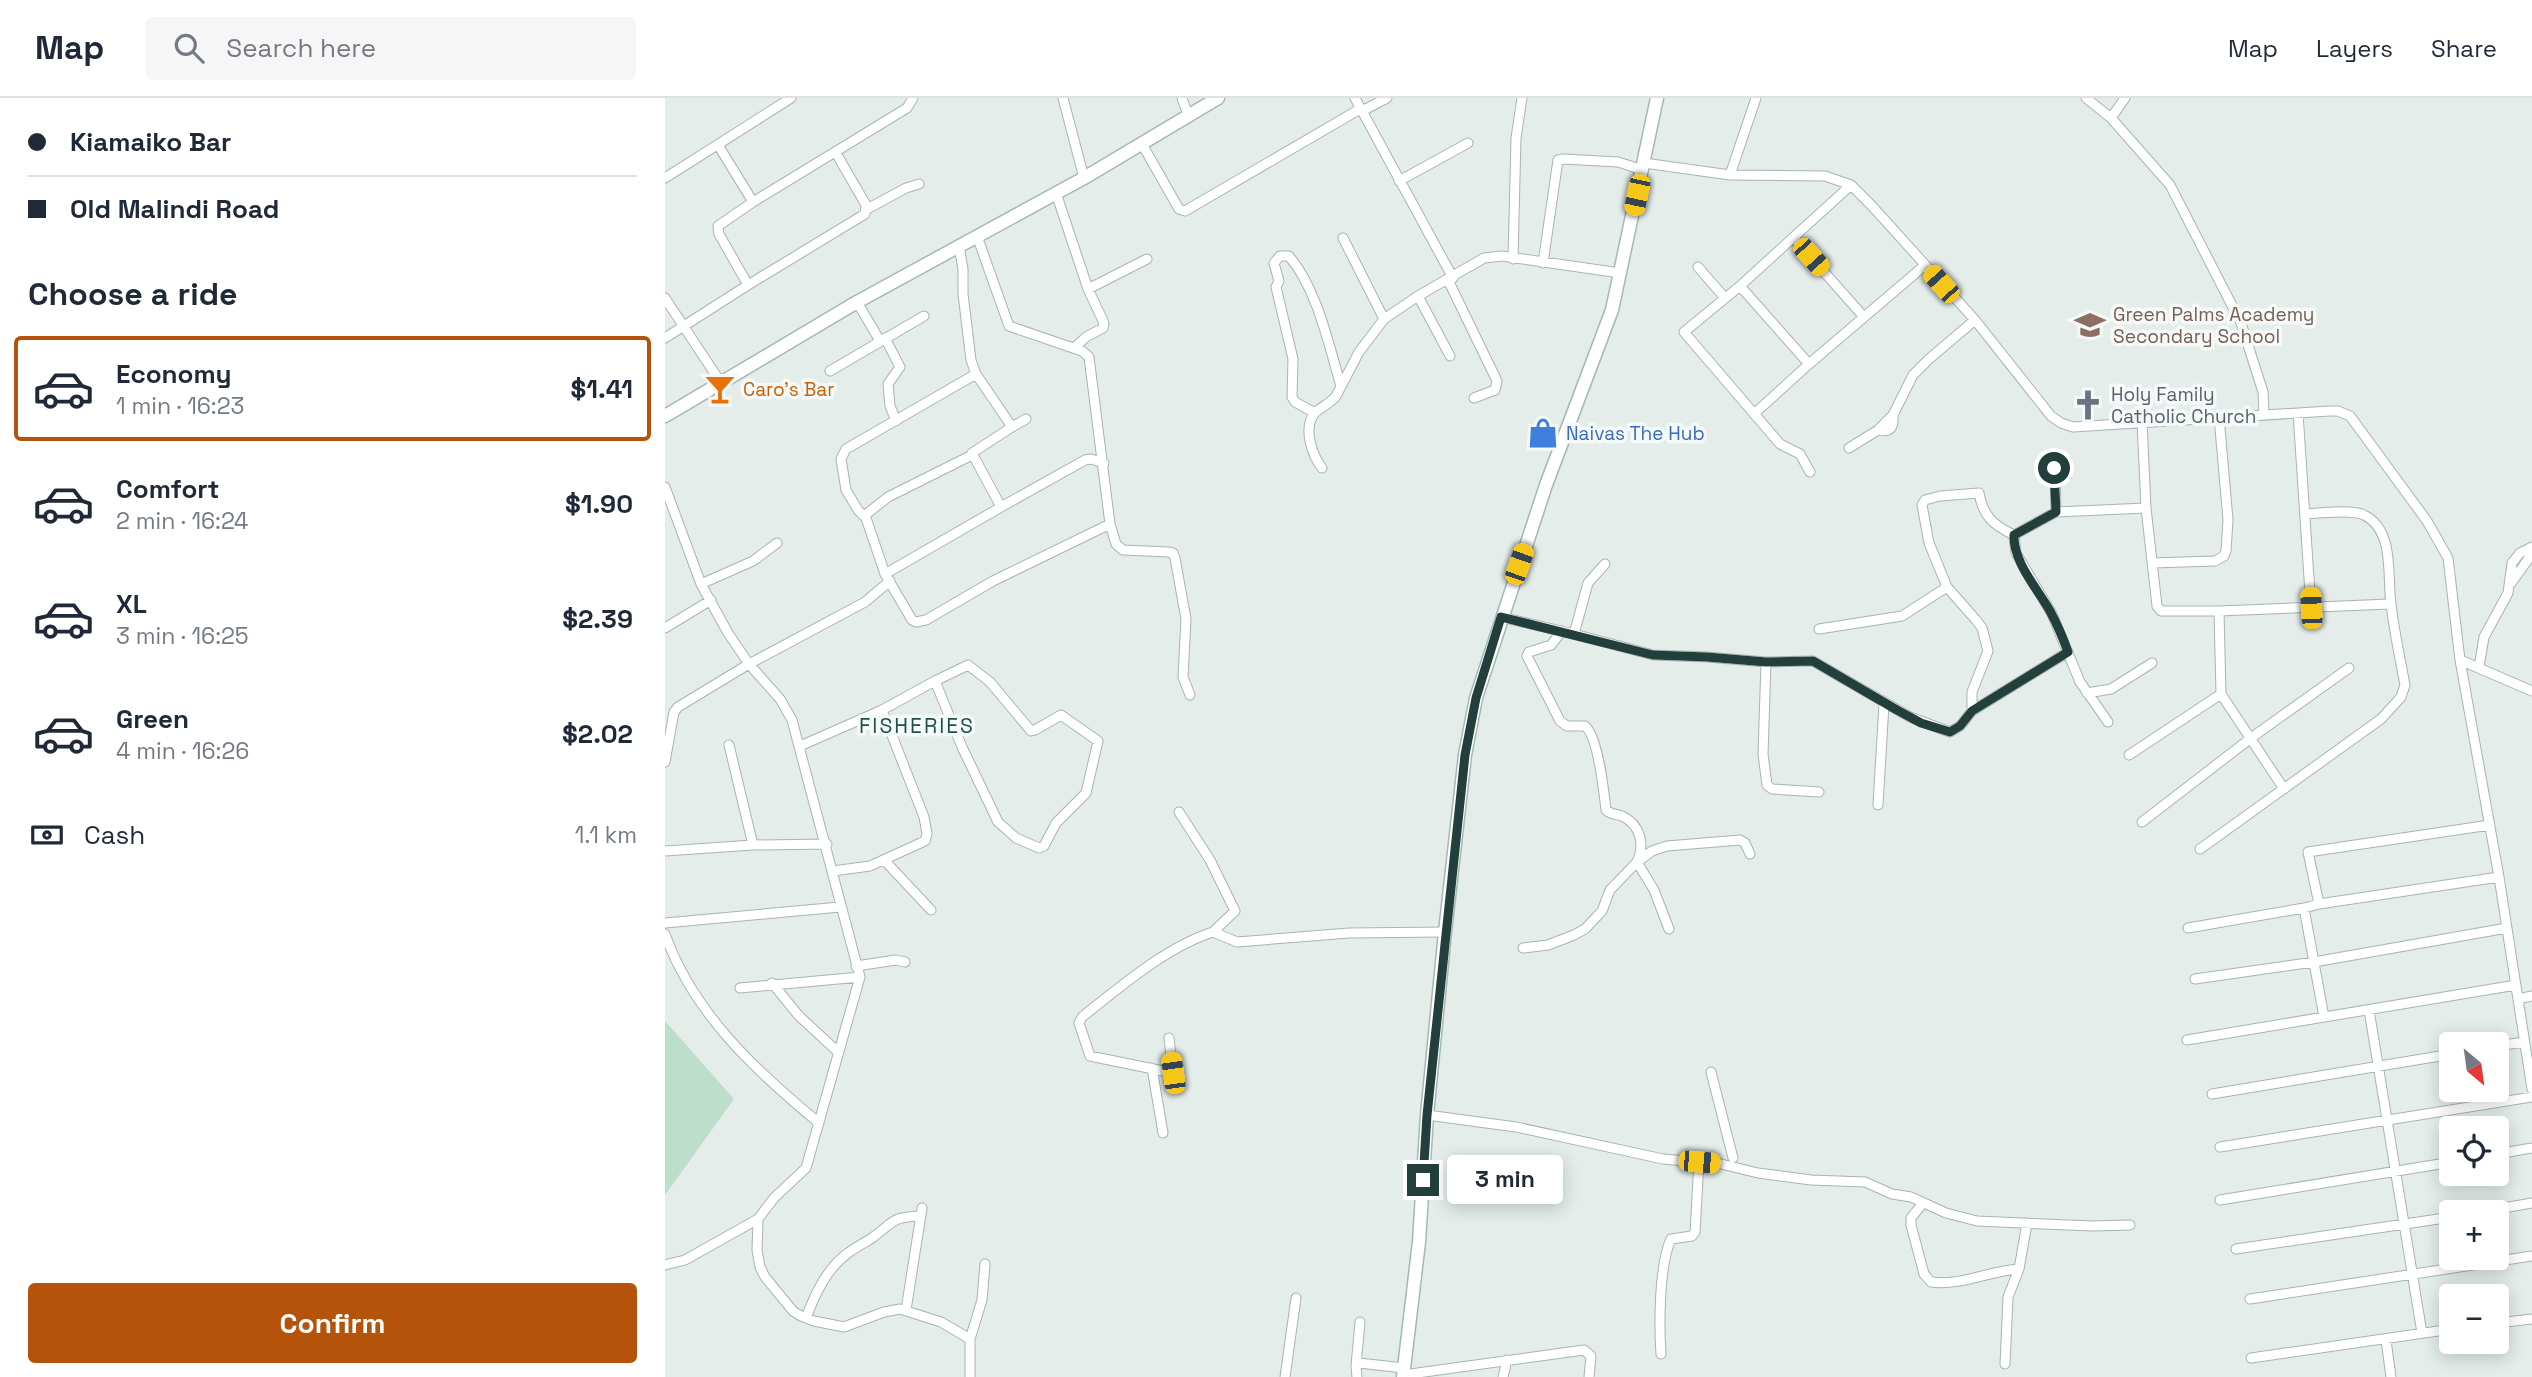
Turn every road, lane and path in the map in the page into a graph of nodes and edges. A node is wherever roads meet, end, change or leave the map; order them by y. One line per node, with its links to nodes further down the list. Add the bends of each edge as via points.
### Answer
1 (791, 98): 18 (street)
2 (913, 98): 19 (street, via 907,108)
3 (1063, 98): 23 (street)
4 (1182, 98): 14 (street)
5 (1218, 98): 14 (main road)
6 (1355, 98): 13 (street)
7 (1387, 98): 13 (street)
8 (1522, 98): 35 (street, via 1516,138)
9 (1657, 98): 20 (main road)
10 (1756, 98): 21 (street)
11 (2086, 98): 15 (street)
12 (2125, 98): 15 (street)
13 (1361, 110): 17 (street, via 1185,211 1179,209); 24 (street)
14 (1188, 116): 17 (main road)
15 (2111, 118): 66 (street, via 2170,185 2241,323 2263,391)
16 (1468, 143): 24 (street)
17 (1142, 144): 23 (main road)
18 (719, 145): 22 (street); 28 (street)
19 (836, 153): 28 (street); 29 (street)
20 (1644, 167): 21 (street); 36 (street, via 1558,160); 39 (main road)
21 (1730, 175): 26 (street, via 1825,176)
22 (665, 178)
23 (1084, 178): 27 (main road)
24 (1399, 181): 40 (street)
25 (919, 184): 29 (street)
26 (1851, 185): 32 (street); 37 (street)
27 (1056, 193): 30 (main road); 43 (street)
28 (753, 202): 41 (street, via 718,228)
29 (867, 209): 41 (street)
30 (977, 236): 33 (main road); 55 (street, via 1009,326)
31 (1343, 238): 50 (street)
32 (1794, 238): 42 (street); 49 (street)
33 (958, 246): 47 (main road); 59 (street)
34 (1147, 259): 43 (street)
35 (1513, 259): 36 (street); 40 (street, via 1489,256)
36 (1543, 263): 39 (street)
37 (1924, 265): 49 (street); 51 (street)
38 (1698, 267): 46 (street)
39 (1620, 273): 100 (main road, via 1612,310)
40 (1451, 279): 44 (street); 62 (street, via 1497,381 1495,390)
41 (748, 285): 52 (street)
42 (1740, 286): 46 (street); 57 (street)
43 (1088, 289): 55 (street, via 1105,325)
44 (1418, 296): 50 (street); 56 (street)
45 (665, 298): 52 (street)
46 (1725, 298): 64 (street, via 1681,328)
47 (857, 302): 54 (street); 60 (main road)
48 (924, 316): 54 (street)
49 (1864, 317): 57 (street)
50 (1384, 319): 61 (street)
51 (1975, 320): 71 (street, via 2061,423 2073,427); 73 (street, via 1913,375 1893,415)
52 (684, 326): 53 (street); 60 (street)
53 (665, 338)
54 (883, 340): 58 (street); 70 (street, via 900,367 888,384)
55 (1074, 348): 76 (street, via 1089,357)
56 (1450, 356)
57 (1809, 364): 64 (street)
58 (830, 371)
59 (976, 374): 70 (street); 72 (street)
60 (720, 383): 67 (main road)
61 (1341, 386): 63 (street, via 1330,404); 63 (street, via 1308,288 1289,256 1280,256 1274,263 1276,287 1293,359 1292,397)
62 (1474, 398)
63 (1315, 413): 77 (street, via 1310,444)
64 (1755, 413): 78 (street, via 1780,444 1800,454)
65 (2298, 413): 66 (street); 83 (street); 106 (street, via 2338,411 2350,416 2427,521 2448,558)
66 (2264, 414): 68 (street)
67 (665, 416)
68 (2219, 417): 71 (street); 90 (street, via 2228,520 2224,556 2215,561)
69 (1026, 419): 72 (street)
70 (896, 421): 84 (street, via 842,454 846,490)
71 (2142, 422): 81 (street)
72 (1012, 427): 74 (street)
73 (1849, 448)
74 (972, 455): 80 (street); 84 (street)
75 (2047, 462): 82 (street, via 2055,472)
76 (1104, 463): 80 (street, via 1085,460); 85 (street)
77 (1322, 468)
78 (1810, 472)
79 (665, 487): 93 (street)
80 (1001, 507): 92 (street)
81 (2146, 508): 82 (street); 90 (street)
82 (2056, 512): 86 (street)
83 (2305, 514): 97 (street, via 2360,512 2376,524 2389,559); 98 (street)
84 (863, 516): 92 (street)
85 (1110, 524): 92 (street, via 921,622 912,620); 116 (street, via 1120,549 1173,553 1186,619 1183,677)
86 (2014, 535): 95 (street, via 1986,515 1979,493 1923,501 1929,543); 105 (street, via 2016,553 2052,614)
87 (777, 542): 93 (street, via 759,557)
88 (2532, 547): 94 (street, via 2515,559)
89 (2532, 554): 94 (street)
90 (2152, 563): 99 (street, via 2161,611)
91 (1605, 564): 104 (street, via 1588,583)
92 (887, 578): 109 (street, via 865,602)
93 (701, 584): 96 (street)
94 (2509, 586): 110 (street, via 2484,637)
95 (1947, 587): 102 (street, via 1890,619); 119 (street, via 1982,628 1988,650 1972,692)
96 (711, 600): 101 (street); 109 (street)
97 (2391, 604): 98 (street); 127 (street, via 2405,685 2402,697 2381,719)
98 (2311, 608): 99 (street)
99 (2219, 611): 115 (street)
100 (1501, 617): 103 (street); 151 (main road, via 1476,698 1465,755)
101 (665, 628)
102 (1819, 629)
103 (1562, 631): 104 (street); 139 (street, via 1551,645 1527,656 1560,722 1585,726 1591,732 1606,810 1626,818 1641,837)
104 (1574, 634): 107 (street, via 1653,655)
105 (2068, 652): 114 (street); 119 (street)
106 (2460, 660): 110 (street); 132 (street)
107 (1766, 662): 117 (street, via 1813,661); 128 (street, via 1766,785)
108 (2152, 663): 114 (street, via 2111,688)
109 (749, 664): 121 (street, via 678,707); 124 (street, via 785,706)
110 (2479, 667): 113 (street)
111 (2349, 668): 122 (street)
112 (935, 681): 112 (street, via 968,665 990,682 1031,731 1061,715 1097,739 1086,793 1056,823 1044,846 1025,843 998,822); 118 (street)
113 (2532, 691)
114 (2087, 693): 120 (street)
115 (2221, 694): 122 (street); 125 (street)
116 (1190, 695)
117 (1884, 704): 119 (street, via 1950,732); 129 (street)
118 (882, 710): 124 (street); 138 (street, via 924,817 927,838)
119 (1972, 711)
120 (2108, 722)
121 (668, 732): 126 (street)
122 (2251, 738): 127 (street); 131 (street)
123 (729, 745): 134 (street)
124 (800, 746): 133 (street)
125 (2129, 755)
126 (665, 762)
127 (2284, 789): 135 (street)
128 (1819, 792)
129 (1878, 805)
130 (1179, 812): 150 (street, via 1235,911)
131 (2141, 822)
132 (2490, 825): 141 (street); 142 (street, via 2308,852)
133 (827, 844): 134 (street); 140 (street)
134 (753, 845): 136 (street)
135 (2200, 849)
136 (665, 851)
137 (1750, 854): 139 (street, via 1743,841 1719,841 1667,846)
138 (885, 861): 140 (street); 145 (street)
139 (1637, 862): 149 (street); 153 (street, via 1610,890 1602,911 1585,929 1548,945)
140 (833, 871): 143 (street)
141 (2499, 877): 142 (street); 148 (street)
142 (2319, 904): 144 (street)
143 (840, 907): 146 (street); 156 (street)
144 (2304, 908): 147 (street); 155 (street)
145 (931, 910)
146 (665, 923)
147 (2188, 928)
148 (2507, 928): 155 (street); 160 (street)
149 (1669, 929)
150 (1213, 932): 151 (street, via 1237,942 1349,933); 173 (street, via 1126,983 1079,1023 1090,1056)
151 (1445, 932): 178 (main road)
152 (665, 933): 180 (street, via 698,1003 767,1080)
153 (1523, 948)
154 (905, 962): 156 (street)
155 (2314, 962): 158 (street); 165 (street)
156 (856, 965): 157 (street)
157 (860, 976): 159 (street); 170 (street)
158 (2195, 979)
159 (772, 983): 161 (street); 170 (street)
160 (2516, 985): 163 (street); 164 (street)
161 (740, 988)
162 (2532, 996): 163 (street)
163 (2518, 999): 168 (street)
164 (2369, 1010): 165 (street); 172 (street)
165 (2324, 1017): 167 (street)
166 (1168, 1038): 173 (street, via 1173,1073)
167 (2187, 1040)
168 (2524, 1042): 169 (street); 175 (street)
169 (2509, 1044)
170 (838, 1052): 180 (street)
171 (2439, 1056): 172 (street)
172 (2379, 1067): 176 (street); 179 (street)
173 (1152, 1068): 181 (street)
174 (1711, 1072): 185 (street)
175 (2532, 1089)
176 (2212, 1094)
177 (2532, 1097): 179 (street)
178 (1427, 1115): 186 (street); 220 (main road, via 1419,1241)
179 (2388, 1120): 182 (street); 188 (street)
180 (819, 1123): 193 (street, via 806,1168)
181 (1163, 1133)
182 (2220, 1147)
183 (2532, 1148): 184 (street)
184 (2509, 1152)
185 (1733, 1158)
186 (1699, 1162): 190 (street, via 1811,1180 1865,1182); 215 (street, via 1695,1232 1671,1239 1667,1248)
187 (2439, 1164): 188 (street)
188 (2396, 1171): 189 (street); 196 (street)
189 (2220, 1200)
190 (1923, 1203): 195 (street, via 1977,1221); 202 (street, via 1911,1225 1924,1274 1931,1282)
191 (2532, 1203): 192 (street)
192 (2509, 1207)
193 (758, 1219): 201 (street, via 685,1260); 207 (street, via 760,1267 793,1311)
194 (2439, 1219): 196 (street)
195 (2027, 1223): 197 (street); 202 (street)
196 (2405, 1224): 198 (street); 203 (street)
197 (2130, 1225)
198 (2236, 1249)
199 (2532, 1256): 203 (street)
200 (985, 1264): 213 (street, via 982,1300)
201 (665, 1265)
202 (2019, 1269): 218 (street, via 2008,1297)
203 (2413, 1276): 205 (street); 212 (street)
204 (1296, 1298): 222 (street)
205 (2250, 1299)
206 (906, 1310): 207 (street, via 844,1327); 207 (street, via 921,1212 894,1220 845,1255 820,1286); 213 (street, via 941,1322)
207 (806, 1318)
208 (2532, 1319): 210 (street)
209 (1360, 1322): 219 (street)
210 (2509, 1322)
211 (2439, 1331): 212 (street)
212 (2423, 1333): 214 (street)
213 (970, 1339): 221 (street)
214 (2386, 1340): 216 (street); 226 (street)
215 (1661, 1354)
216 (2251, 1359)
217 (1507, 1360): 220 (street); 224 (street); 225 (street, via 1584,1350 1591,1356)
218 (2005, 1364)
219 (1356, 1366): 220 (street, via 1364,1363); 223 (street)
220 (1403, 1374)
221 (970, 1377)
222 (1285, 1377)
223 (1357, 1377)
224 (1503, 1377)
225 (1589, 1377)
226 (2391, 1377)

